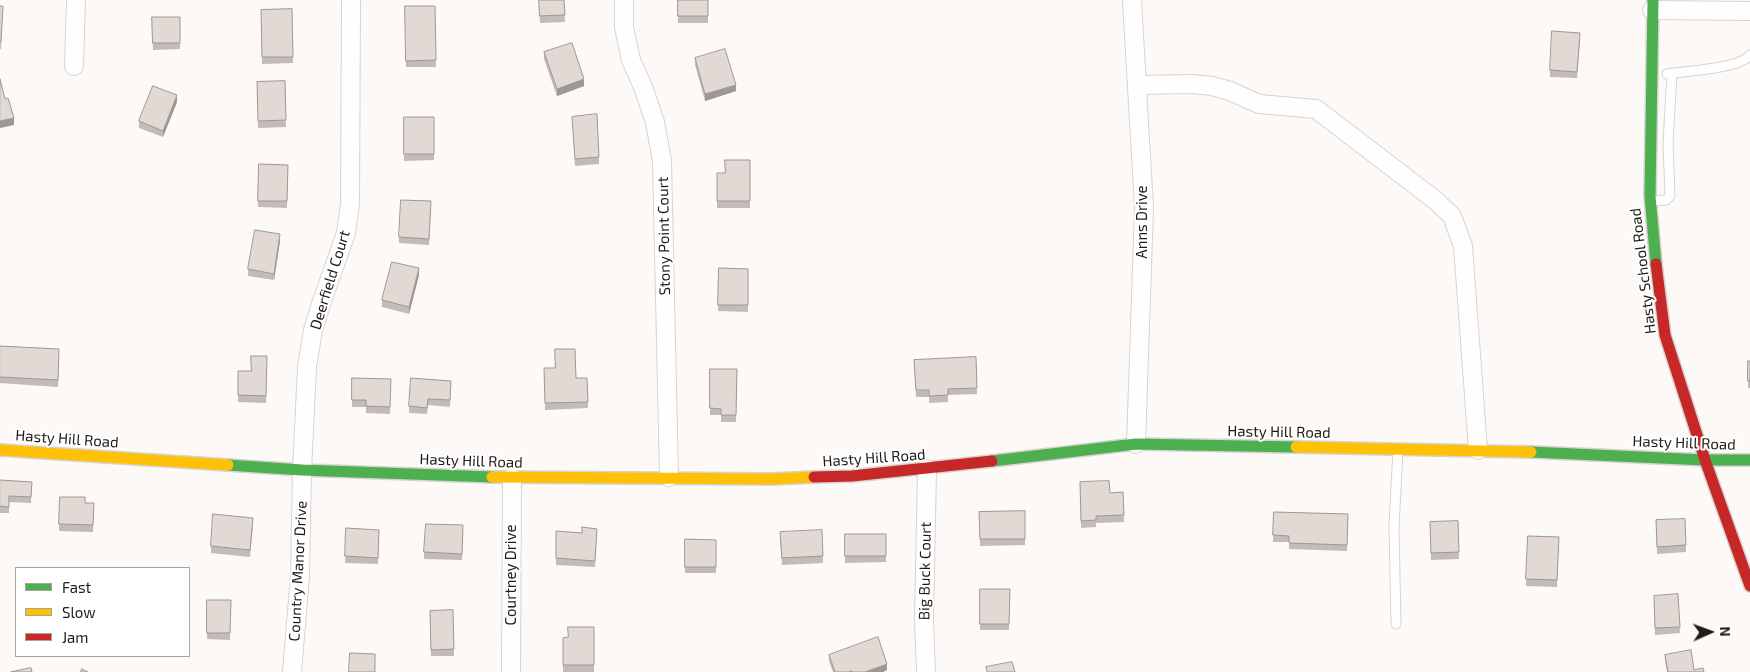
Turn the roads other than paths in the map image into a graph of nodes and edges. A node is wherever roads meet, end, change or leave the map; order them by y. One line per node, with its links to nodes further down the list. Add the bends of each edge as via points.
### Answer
1 (76, 0): 8 (street)
2 (352, 0): 20 (street, Deerfield Court, via 350,204 346,233 313,330 307,367)
3 (624, 0): 22 (street, Stony Point Court, via 624,27 631,60 655,122 662,161)
4 (1132, 0): 11 (street, Anns Drive)
5 (1652, 5): 6 (street); 10 (street, Hasty School Road)
6 (1750, 10)
7 (1750, 55): 9 (lane, via 1736,65)
8 (74, 66)
9 (1672, 73): 10 (lane); 12 (lane, via 1668,143 1670,196 1666,200)
10 (1651, 76): 12 (street, Hasty School Road)
11 (1136, 85): 13 (street, Anns Drive, via 1144,208); 16 (street, via 1206,85 1259,104 1316,109 1452,216 1463,246)
12 (1650, 201): 17 (street, Hasty School Road, via 1665,335)
13 (1136, 444): 14 (street, Hasty Hill Road); 19 (street, Hasty Hill Road)
14 (1398, 449): 16 (street, Hasty Hill Road); 24 (lane, via 1394,527)
15 (0, 450): 20 (street, Hasty Hill Road)
16 (1478, 450): 17 (street, Hasty Hill Road)
17 (1705, 460): 18 (street, Hasty Hill Road); 23 (street, Hasty School Road)
18 (1750, 460)
19 (927, 469): 22 (street, Hasty Hill Road, via 852,476); 27 (street, Big Buck Court)
20 (302, 470): 21 (street, Hasty Hill Road); 25 (street, Country Manor Drive, via 300,576)
21 (512, 478): 22 (street, Hasty Hill Road); 26 (street, Courtney Drive)
22 (669, 478)
23 (1750, 586)
24 (1396, 624)
25 (292, 672)
26 (511, 672)
27 (926, 672)

